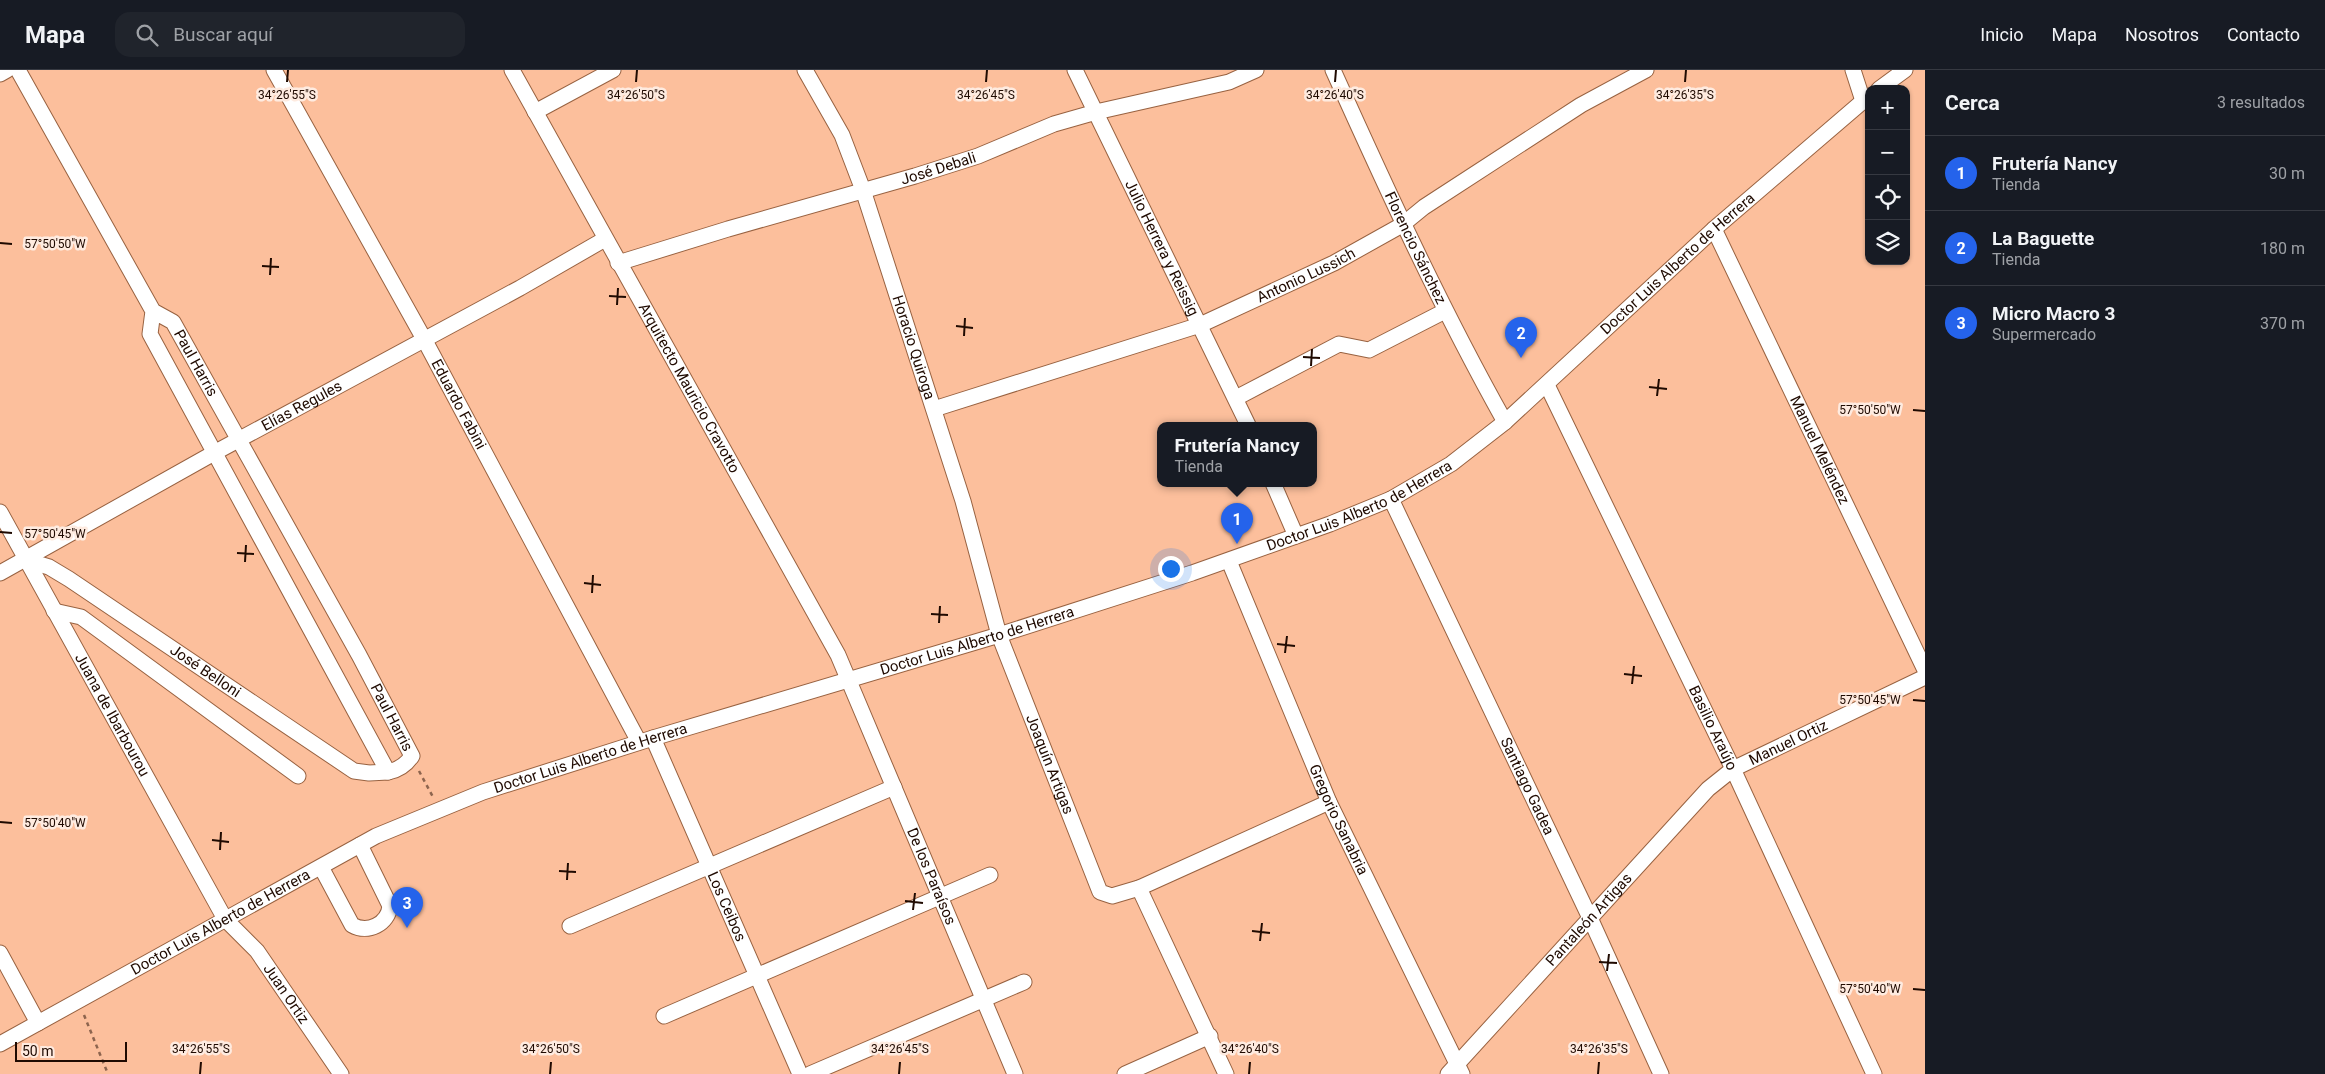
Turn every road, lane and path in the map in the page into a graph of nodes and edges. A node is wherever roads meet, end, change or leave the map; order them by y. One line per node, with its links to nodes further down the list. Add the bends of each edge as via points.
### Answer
1 (7, 70): 13 (street)
2 (18, 70): 24 (street)
3 (274, 70): 27 (street, Eduardo Fabini)
4 (512, 70): 17 (street, Arquitecto Mauricio Cravotto)
5 (613, 70): 17 (street)
6 (805, 70): 19 (street, Horacio Quiroga, via 842,135)
7 (1076, 70): 18 (street, Julio Herrera y Reissig)
8 (1256, 70): 18 (street, José Debali, via 1229,82)
9 (1333, 70): 20 (street, Florencio Sánchez)
10 (1646, 70): 20 (street, Antonio Lussich, via 1581,105 1424,207)
11 (1853, 70): 15 (street)
12 (1905, 70): 14 (street)
13 (0, 74)
14 (1884, 85)
15 (1865, 96)
16 (1865, 99): 21 (street, Doctor Luis Alberto de Herrera)
17 (535, 112): 22 (street, Arquitecto Mauricio Cravotto)
18 (1096, 112): 19 (street, José Debali, via 1054,124 978,156); 26 (street, Julio Herrera y Reissig)
19 (864, 190): 23 (street, José Debali); 30 (street, Horacio Quiroga)
20 (1402, 225): 25 (street, Florencio Sánchez); 26 (street, Antonio Lussich, via 1334,263)
21 (1714, 229): 28 (street, Doctor Luis Alberto de Herrera); 46 (street, Manuel Meléndez)
22 (605, 238): 23 (street, Arquitecto Mauricio Cravotto); 27 (street, Elías Regules)
23 (618, 263): 48 (street, Arquitecto Mauricio Cravotto)
24 (152, 311): 33 (street, Paul Harris, via 173,322); 34 (street, Paul Harris, via 150,334)
25 (1445, 311): 29 (street, via 1369,350 1339,344); 32 (street, Florencio Sánchez)
26 (1200, 325): 29 (street, Julio Herrera y Reissig); 30 (street, Antonio Lussich)
27 (424, 339): 33 (street, Elías Regules); 49 (street, Eduardo Fabini)
28 (1547, 385): 32 (street, Doctor Luis Alberto de Herrera); 51 (street, Basilio Araújo)
29 (1236, 398): 31 (street, Julio Herrera y Reissig)
30 (934, 410): 45 (street, Horacio Quiroga)
31 (1247, 422)
32 (1505, 422): 36 (street, Doctor Luis Alberto de Herrera, via 1451,464)
33 (239, 440): 34 (street, Elías Regules); 50 (street, Paul Harris)
34 (214, 453): 41 (street, Elías Regules); 52 (street, Paul Harris)
35 (1275, 487): 39 (street)
36 (1391, 499): 39 (street, Doctor Luis Alberto de Herrera); 64 (street, Santiago Gadea)
37 (0, 512): 40 (street, Juana de Ibarbourou)
38 (0, 531): 40 (street)
39 (1296, 536): 42 (street, Doctor Luis Alberto de Herrera)
40 (16, 543): 41 (street, Juana de Ibarbourou)
41 (26, 560): 43 (street, Elías Regules); 44 (street, Juana de Ibarbourou); 52 (street, José Belloni, via 70,579 354,771)
42 (1229, 561): 45 (street, Doctor Luis Alberto de Herrera); 55 (street, Gregorio Sanabria)
43 (3, 568)
44 (54, 611): 53 (street, via 81,617); 63 (street, Juana de Ibarbourou)
45 (999, 634): 48 (street, Doctor Luis Alberto de Herrera); 61 (street, Joaquín Artigas, via 1100,892 1112,896)
46 (1925, 670)
47 (1925, 677): 51 (street, Manuel Ortiz)
48 (849, 679): 49 (street, Doctor Luis Alberto de Herrera); 54 (street, De los Paraísos)
49 (646, 740): 56 (street, Doctor Luis Alberto de Herrera, via 483,792); 59 (street, Los Ceibos)
50 (412, 756): 52 (street, Paul Harris, via 407,764); 56 (path)
51 (1733, 769): 64 (street, Pantaleón Artigas, via 1708,789); 84 (street, Basilio Araújo)
52 (388, 772)
53 (298, 776)
54 (894, 787): 59 (street); 62 (street, De los Paraísos)
55 (1329, 802): 61 (street); 75 (street, Gregorio Sanabria)
56 (439, 810): 57 (street, Doctor Luis Alberto de Herrera)
57 (360, 845): 58 (street, Doctor Luis Alberto de Herrera); 58 (street, via 390,906 385,919 368,930 352,926)
58 (321, 867): 63 (street, Doctor Luis Alberto de Herrera)
59 (710, 868): 65 (street); 67 (street, Los Ceibos)
60 (990, 875): 62 (street)
61 (1139, 888): 73 (street)
62 (940, 897): 67 (street); 69 (street, De los Paraísos)
63 (225, 918): 70 (street, Doctor Luis Alberto de Herrera); 77 (street, Juan Ortiz, via 257,951)
64 (1590, 918): 75 (street, Pantaleón Artigas); 83 (street, Santiago Gadea)
65 (570, 926)
66 (0, 953): 72 (street)
67 (757, 976): 71 (street); 78 (street, Los Ceibos)
68 (1024, 982): 69 (street)
69 (983, 999): 79 (street); 80 (street, De los Paraísos)
70 (78, 1002): 72 (street, Doctor Luis Alberto de Herrera); 76 (path)
71 (664, 1016)
72 (38, 1023): 74 (street, Doctor Luis Alberto de Herrera)
73 (1210, 1036): 81 (street); 82 (street)
74 (0, 1044)
75 (1455, 1070)
76 (108, 1074)
77 (341, 1074)
78 (800, 1074)
79 (810, 1074)
80 (1015, 1074)
81 (1125, 1074)
82 (1226, 1074)
83 (1662, 1074)
84 (1874, 1074)

